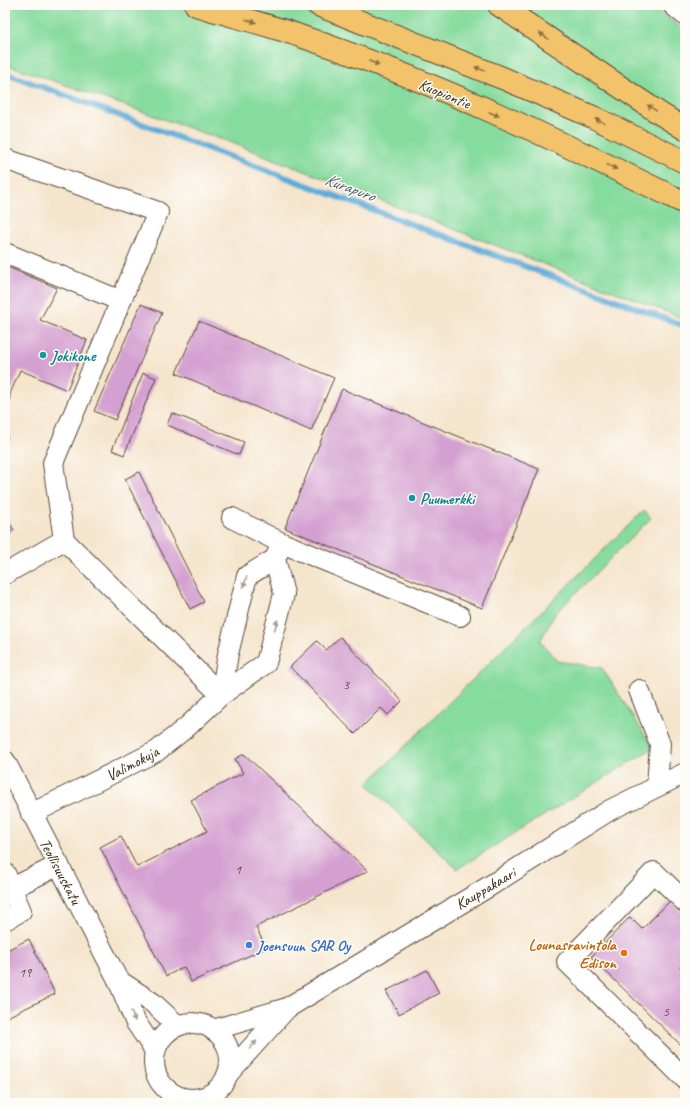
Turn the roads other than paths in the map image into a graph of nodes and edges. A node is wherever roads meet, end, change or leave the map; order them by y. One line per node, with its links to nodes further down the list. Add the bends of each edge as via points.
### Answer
1 (188, 5): 5 (highway, Kuopiontie)
2 (318, 5): 9 (highway, one-way to 2, via 593,117 505,79)
3 (500, 5): 7 (highway, one-way to 3)
4 (673, 5): 6 (street)
5 (205, 8): 10 (highway, Kuopiontie, one-way to 10, via 300,35 399,73 582,152)
6 (685, 15)
7 (685, 129)
8 (5, 159): 12 (street, via 158,212)
9 (685, 162)
10 (685, 203)
11 (5, 253): 12 (street)
12 (121, 301): 14 (street, via 53,463)
13 (232, 518): 15 (street)
14 (64, 540): 16 (street); 19 (street)
15 (279, 551): 17 (street); 19 (street, one-way to 19, via 247,576); 19 (street, Valimokuja, one-way to 15, via 266,663 284,594)
16 (5, 574)
17 (460, 616)
18 (639, 690): 22 (street, via 660,744)
19 (221, 695): 23 (street, Valimokuja, via 157,751)
20 (6, 765): 23 (street, Teollisuuskatu)
21 (685, 773): 22 (street, Kauppakaari)
22 (657, 786): 29 (street, Kauppakaari, via 610,810)
23 (31, 814): 24 (street, Teollisuuskatu)
24 (59, 864): 25 (street); 28 (street, Teollisuuskatu)
25 (8, 880): 27 (street, via 21,911)
26 (685, 902): 33 (street, via 654,872 567,962)
27 (5, 920)
28 (118, 980): 30 (street, Teollisuuskatu, via 153,1003); 32 (street, Teollisuuskatu, one-way to 32, via 135,1021)
29 (287, 1008): 31 (street, Kauppakaari); 34 (street, Kauppakaari, one-way to 29)
30 (178, 1026): 31 (street, via 190,1023); 32 (street, via 164,1036)
31 (213, 1030): 34 (street, via 222,1038 230,1062)
32 (155, 1051): 35 (street, via 154,1062 160,1082)
33 (685, 1079)
34 (221, 1089): 35 (street, via 200,1098)
35 (180, 1100)

